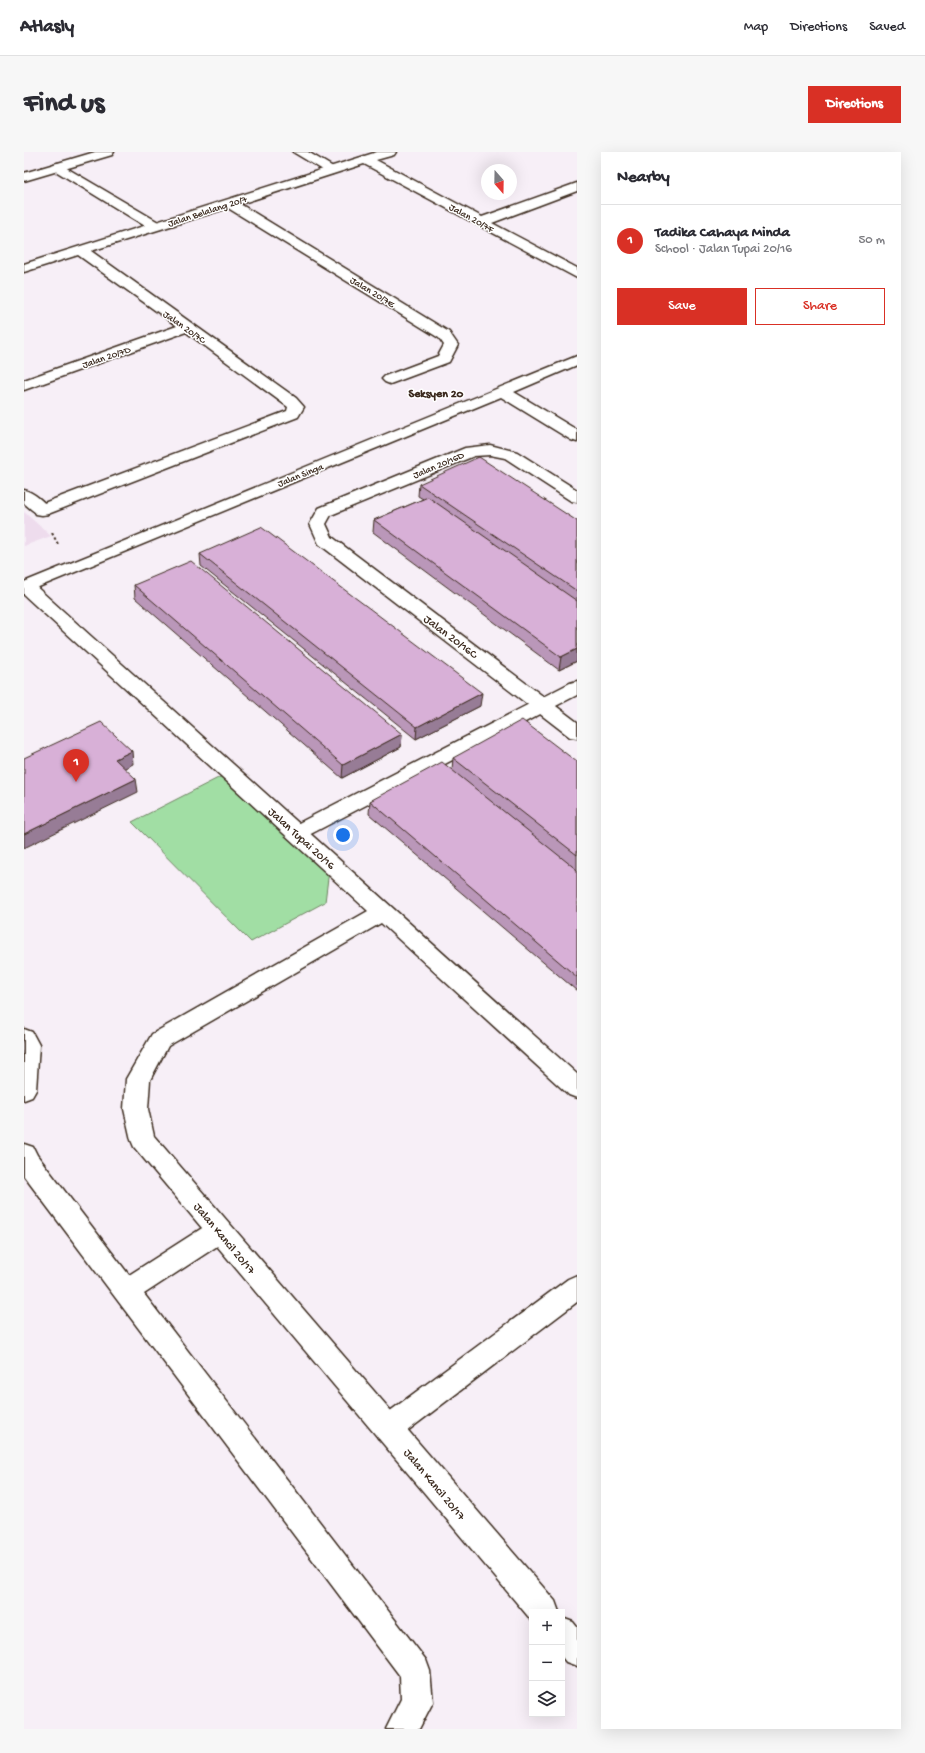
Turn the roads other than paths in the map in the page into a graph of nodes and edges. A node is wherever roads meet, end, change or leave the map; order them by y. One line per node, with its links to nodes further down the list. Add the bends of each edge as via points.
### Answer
1 (108, 152): 5 (street)
2 (299, 152): 6 (street)
3 (390, 152): 4 (street, Jalan Belalang 20/7)
4 (366, 160): 6 (street, Jalan Belalang 20/7); 10 (street, Jalan 20/7F)
5 (58, 167): 7 (street); 11 (street)
6 (332, 170): 9 (street, Jalan Belalang 20/7)
7 (24, 177)
8 (577, 187): 10 (street)
9 (229, 203): 11 (street, Jalan Belalang 20/7); 17 (street, Jalan 20/7E, via 444,335 451,345 444,358)
10 (481, 222): 14 (street, Jalan 20/7F)
11 (155, 226): 12 (street, Jalan Belalang 20/7)
12 (80, 250): 13 (street, Jalan Belalang 20/7); 15 (street, Jalan 20/7C)
13 (24, 268)
14 (577, 274)
15 (187, 327): 18 (street, Jalan 20/7D); 21 (street, Jalan 20/7C, via 291,401 296,407 293,414 42,510)
16 (577, 360): 19 (street, Jalan Singa)
17 (390, 379)
18 (24, 385)
19 (502, 391): 20 (street); 24 (street, Jalan Singa)
20 (577, 437)
21 (24, 495)
22 (577, 497): 23 (street, Jalan 20/16D, via 511,455 490,450 471,451 325,512 318,524)
23 (325, 540): 26 (street, Jalan 20/16C)
24 (25, 588): 28 (street, Jalan Tupai 20/16)
25 (577, 687): 26 (street)
26 (542, 705): 27 (street, Jalan 20/16C); 28 (street)
27 (577, 732)
28 (296, 833): 29 (street, Jalan Tupai 20/16)
29 (383, 912): 31 (street, Jalan Tupai 20/16); 34 (street, Jalan Kancil 20/17, via 160,1040 138,1079 136,1109 143,1140)
30 (24, 1038): 32 (street, via 28,1046)
31 (577, 1088)
32 (24, 1090)
33 (24, 1154): 36 (street)
34 (219, 1230): 36 (street); 37 (street, Jalan Kancil 20/17)
35 (577, 1287): 37 (street)
36 (126, 1292): 41 (street, via 415,1671 418,1702)
37 (388, 1429): 38 (street, Jalan Kancil 20/17)
38 (541, 1609)
39 (565, 1637): 40 (street)
40 (577, 1651)
41 (402, 1729)

